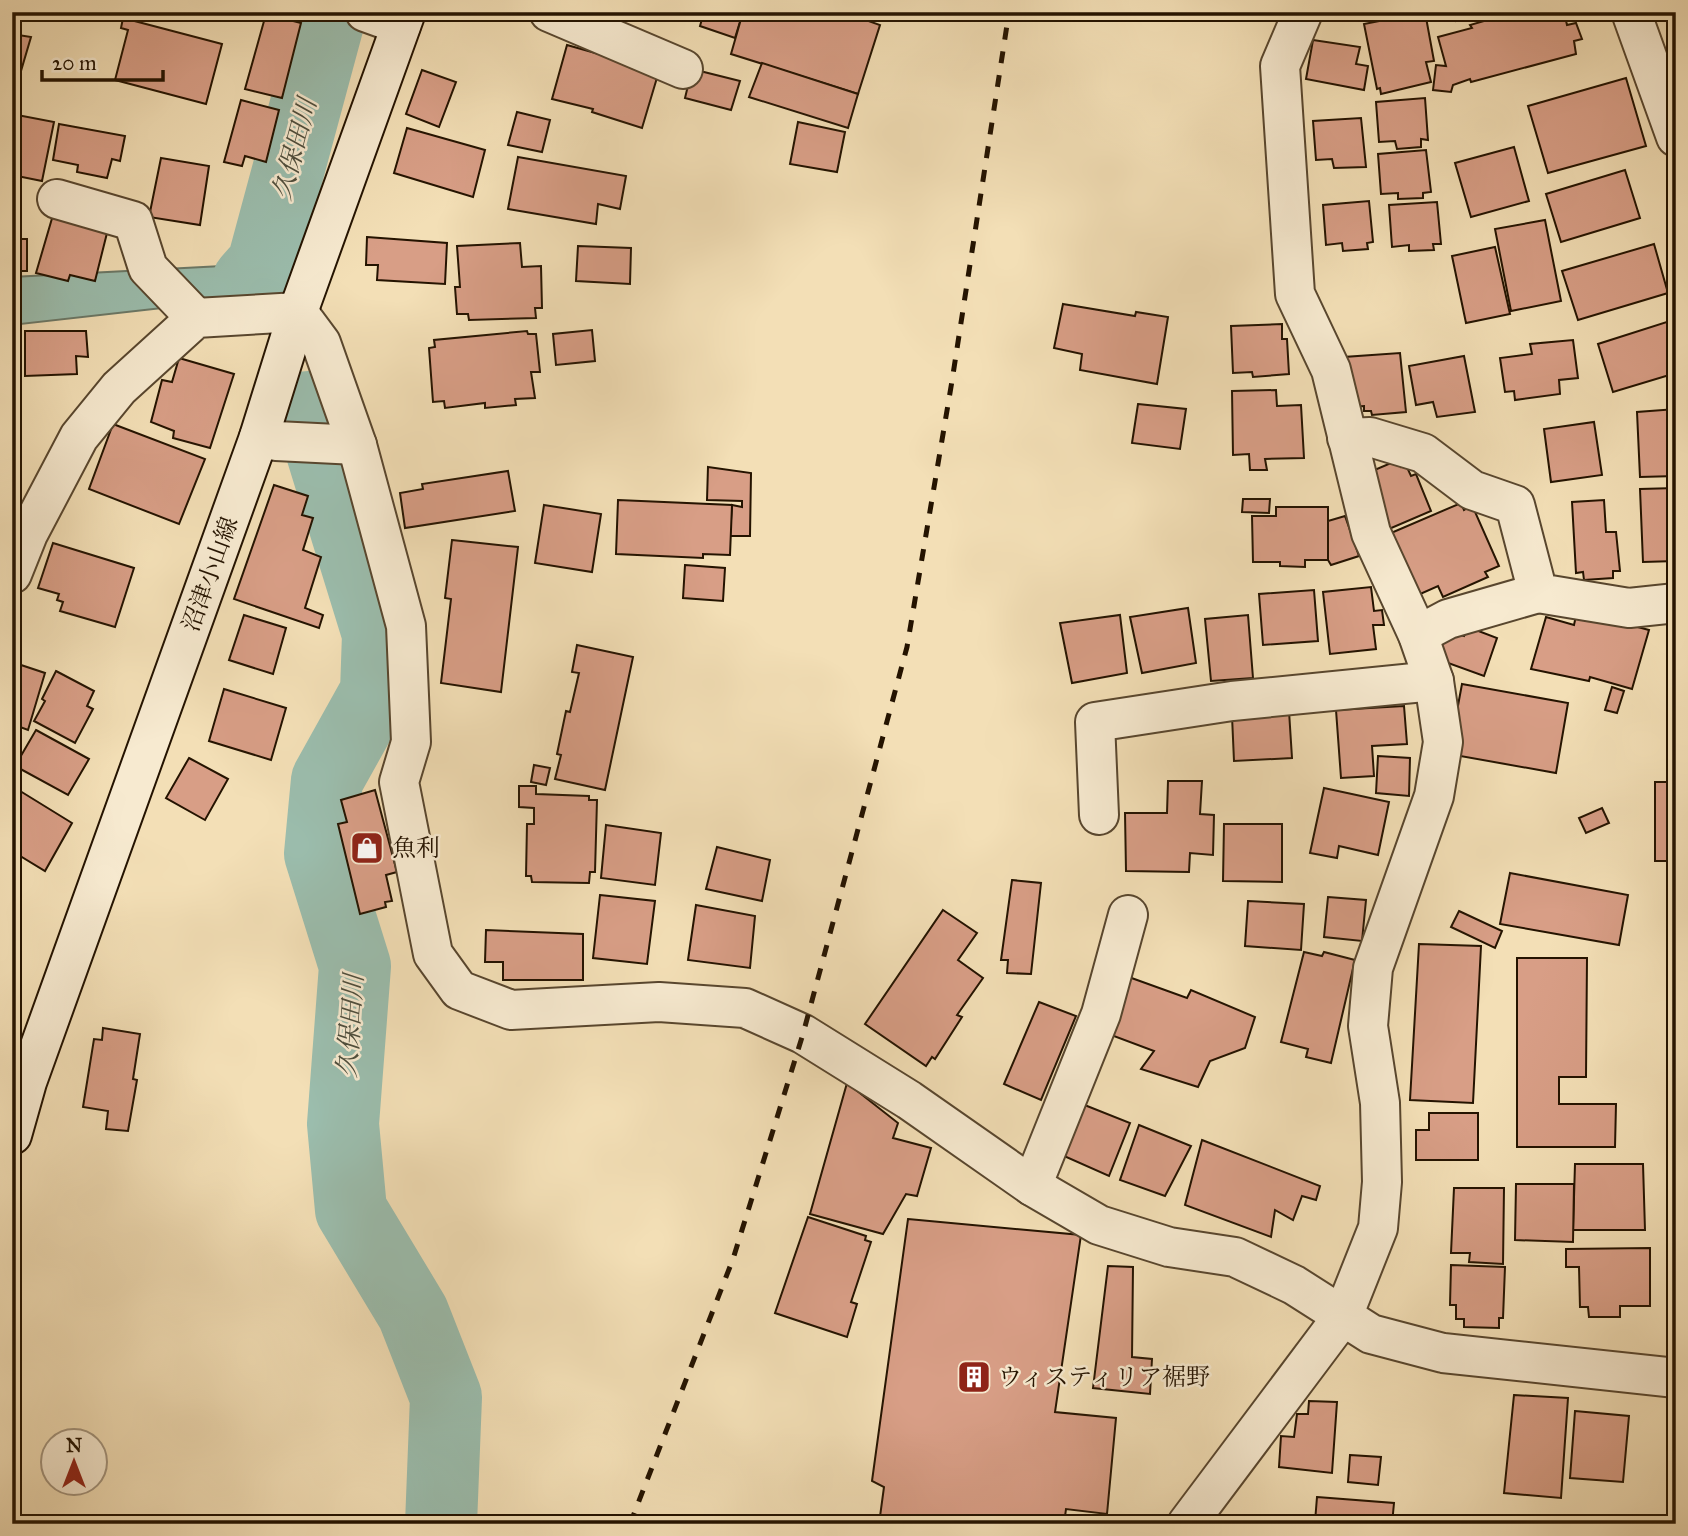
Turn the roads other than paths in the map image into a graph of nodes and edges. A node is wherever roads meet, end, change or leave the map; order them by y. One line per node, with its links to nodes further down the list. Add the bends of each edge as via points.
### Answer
1 (365, 12): 5 (street)
2 (549, 12): 6 (street)
3 (1304, 12): 11 (street, via 1280,66 1295,294 1331,370)
4 (1631, 12): 7 (street)
5 (403, 19): 9 (street, 沼津小山線)
6 (683, 69)
7 (1676, 137)
8 (57, 199): 10 (street, via 133,221 148,268)
9 (298, 312): 10 (street); 12 (street, 沼津小山線); 13 (street, via 321,343)
10 (192, 314): 14 (street, via 119,388 79,437)
11 (1347, 438): 15 (street, via 1370,437 1423,453 1472,490 1515,506); 17 (street, via 1371,533)
12 (268, 439): 13 (street); 21 (street, 沼津小山線, via 27,1082)
13 (357, 445): 22 (street, via 406,626 411,742 399,782 433,954 459,990 511,1010 659,1002 745,1008 803,1034 909,1100)
14 (12, 574)
15 (1538, 593): 16 (street, via 1629,608); 17 (street, via 1448,619)
16 (1676, 603)
17 (1419, 635): 18 (street)
18 (1434, 681): 19 (street, via 1232,701 1095,722); 23 (street, via 1443,742 1434,796 1373,968 1368,1027 1380,1103 1378,1228)
19 (1099, 815)
20 (1129, 915): 22 (street, via 1101,1014)
21 (12, 1135)
22 (1032, 1186): 23 (street, via 1099,1225 1132,1237 1235,1256)
23 (1343, 1316): 24 (street, via 1371,1334 1443,1353); 25 (street)
24 (1676, 1378)
25 (1187, 1524)

